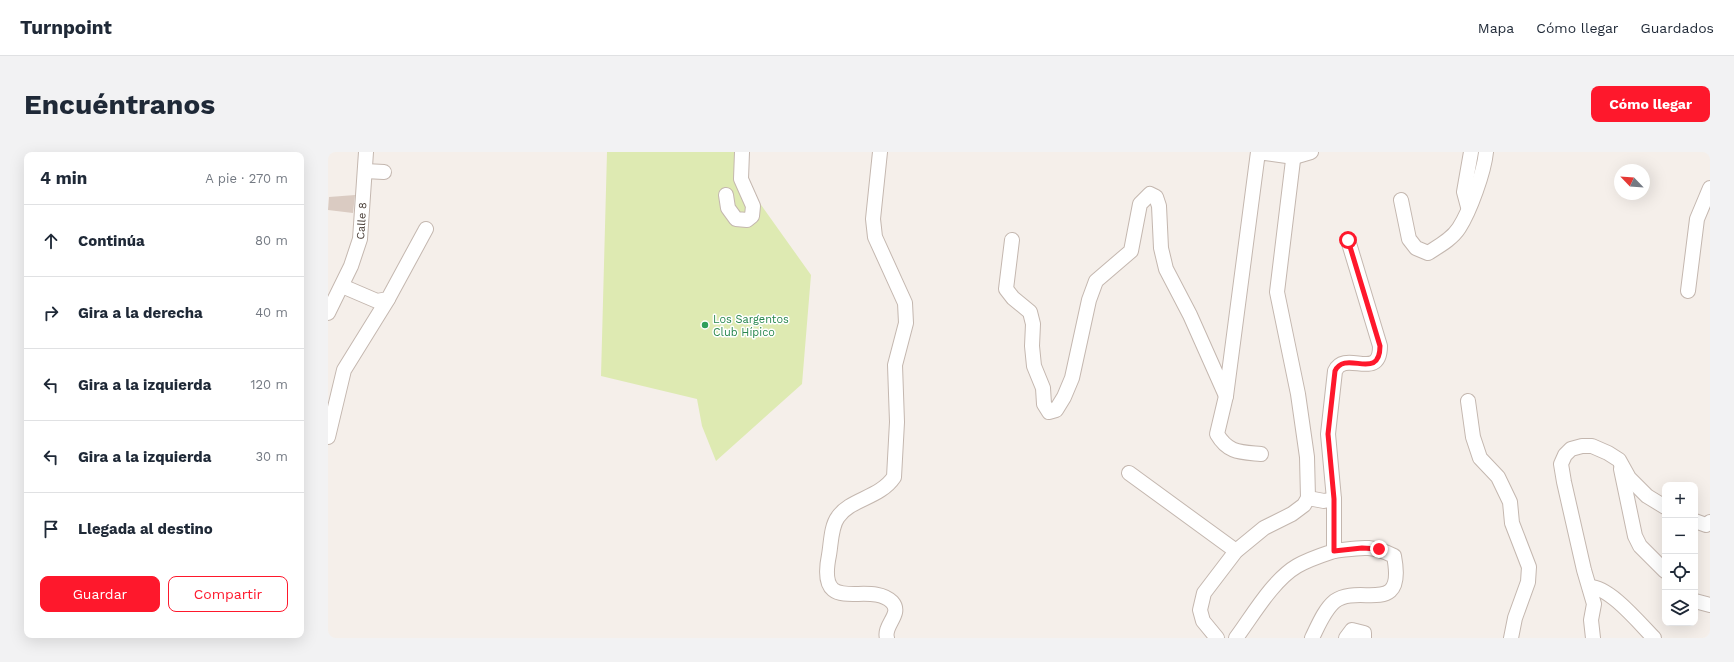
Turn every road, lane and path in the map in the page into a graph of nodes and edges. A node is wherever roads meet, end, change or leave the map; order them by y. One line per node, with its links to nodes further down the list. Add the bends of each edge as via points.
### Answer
1 (366, 152): 8 (street, Calle 8)
2 (742, 152): 11 (street, via 741,180 753,206 752,216 747,220 736,219 728,208)
3 (880, 152): 38 (street, via 873,220 875,237 905,304 906,316 895,365 897,422 894,477 890,484 878,493 845,509 837,517 826,570 827,582 840,594 880,596 891,601 896,613 888,628)
4 (1311, 152): 7 (street)
5 (1471, 152): 13 (street, via 1464,192)
6 (1486, 152): 13 (street, via 1484,168)
7 (1294, 155): 21 (street, via 1258,152); 27 (street, via 1277,292 1298,394 1307,457)
8 (365, 171): 9 (street); 17 (street, Calle 8, via 360,239)
9 (384, 172)
10 (1710, 188): 18 (street, via 1696,219)
11 (726, 195)
12 (1401, 200): 13 (street, via 1409,239 1416,248 1428,252 1443,244 1459,228)
13 (1468, 208)
14 (426, 229): 19 (street)
15 (1012, 240): 21 (street, via 1006,289 1030,312 1033,324 1034,366 1043,388 1044,404 1049,412 1056,410 1072,378 1089,300 1096,281 1131,251 1140,204 1150,194 1156,197 1159,206 1161,248 1166,268)
16 (1348, 240): 28 (street, via 1380,346 1380,355 1377,361 1371,364 1344,363 1335,371 1328,434)
17 (342, 286): 19 (street, via 377,301); 20 (street, Calle 8)
18 (1688, 291)
19 (388, 299): 23 (street, via 344,370)
20 (328, 313)
21 (1226, 396): 24 (street, via 1217,434 1223,444 1234,451)
22 (1468, 401): 44 (street, via 1473,437 1480,458 1498,477 1510,502 1512,523 1529,567 1528,582 1514,618)
23 (328, 437)
24 (1261, 454)
25 (1619, 460): 29 (street, via 1629,478 1647,496); 34 (street, via 1635,536 1640,546); 35 (street, via 1592,446 1582,446 1571,449 1561,464)
26 (1129, 473): 32 (street)
27 (1308, 498): 28 (street, via 1324,502); 32 (street, via 1304,505 1292,514 1264,528)
28 (1334, 499): 33 (street)
29 (1662, 505)
30 (1698, 522): 31 (street, via 1706,525)
31 (1710, 522)
32 (1236, 550): 39 (street, via 1204,593 1201,602 1203,621)
33 (1334, 551): 40 (street, via 1317,556 1281,577); 41 (street, via 1379,549 1394,556 1398,574 1391,590 1383,595 1346,597 1336,601 1328,609)
34 (1662, 567)
35 (1590, 587): 45 (street, via 1594,604 1591,620); 46 (street, via 1596,587 1610,596)
36 (1698, 602): 37 (street)
37 (1710, 605)
38 (887, 638)
39 (1217, 638)
40 (1236, 638)
41 (1312, 638)
42 (1346, 638): 43 (street, via 1352,630 1364,633)
43 (1364, 638)
44 (1511, 638)
45 (1593, 638)
46 (1654, 638)

